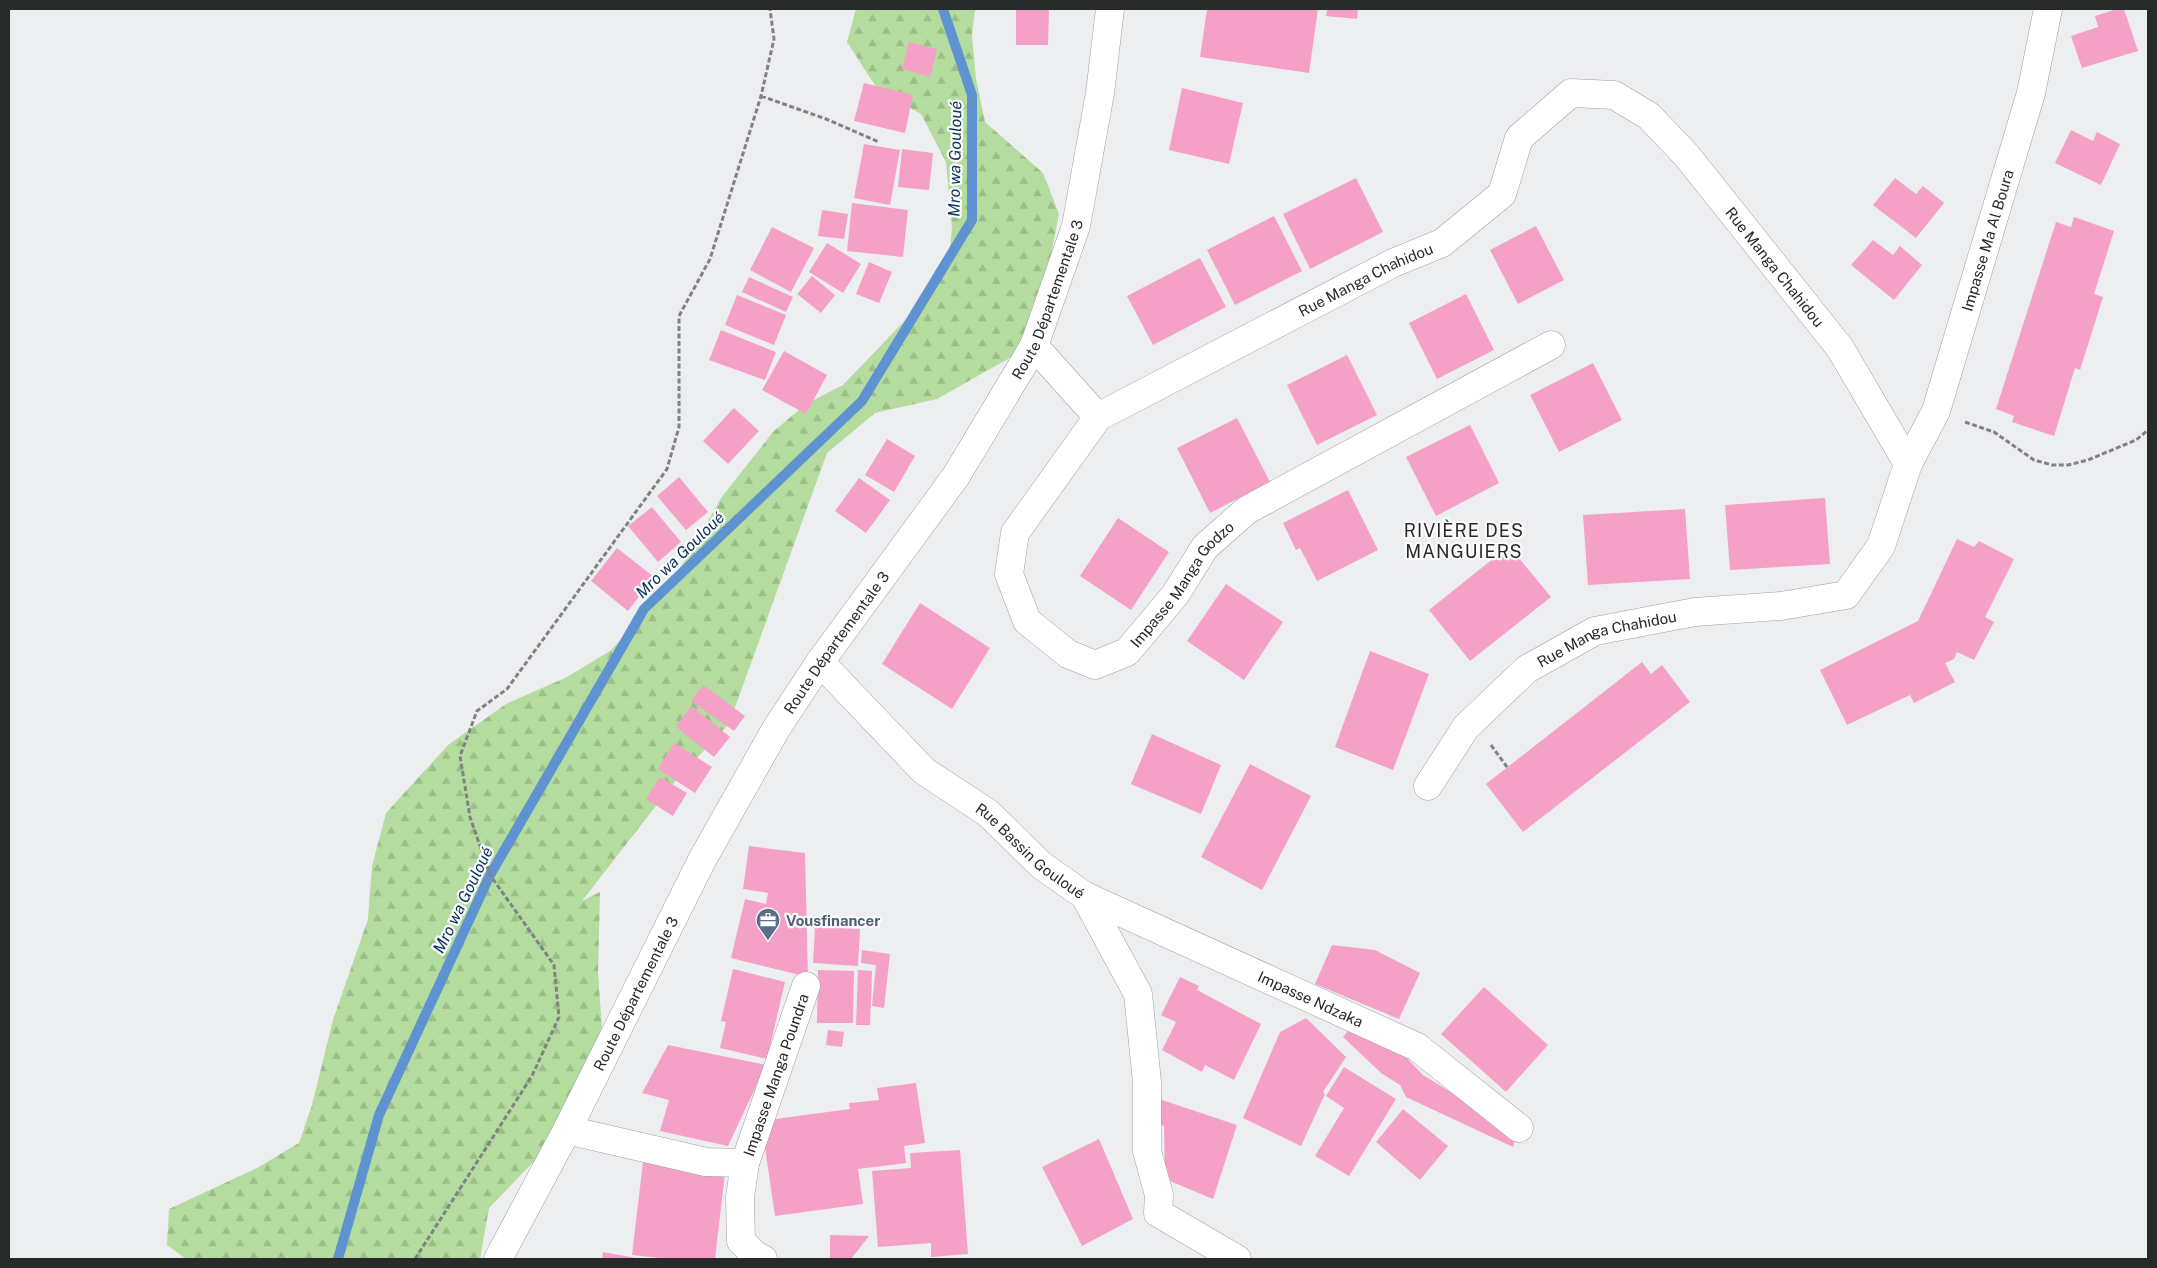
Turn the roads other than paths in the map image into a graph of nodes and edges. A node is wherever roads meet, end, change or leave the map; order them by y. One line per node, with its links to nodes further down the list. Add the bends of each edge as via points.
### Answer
1 (1110, 9): 4 (street, Route Départementale 3, via 1100,93 1076,226)
2 (2048, 9): 6 (street, Impasse Ma Al Boura, via 2031,93 1936,411)
3 (1551, 345): 5 (street, Impasse Manga Godzo, via 1247,510 1205,547 1175,595 1128,652 1094,665 1068,654 1027,621 1009,574 1015,533)
4 (1034, 346): 5 (street); 7 (street, Route Départementale 3, via 956,476)
5 (1098, 417): 6 (street, Rue Manga Chahidou, via 1393,263 1442,243 1502,194 1519,138 1539,120 1571,93 1614,95 1649,116 1687,156 1840,348)
6 (1908, 464): 8 (street, Rue Manga Chahidou, via 1880,546 1846,595 1781,606 1695,612 1595,631 1527,669 1466,727)
7 (820, 662): 9 (street, Rue Bassin Gouloué, via 924,772 988,814 1041,865); 12 (street, Route Départementale 3, via 776,729 702,860)
8 (1428, 786)
9 (1085, 896): 11 (street, Impasse Ndzaka, via 1417,1047); 16 (street, Rue Bassin Gouloué, via 1138,994 1147,1082 1147,1151 1159,1195 1158,1213)
10 (806, 986): 13 (street, Impasse Manga Poundra)
11 (1519, 1128)
12 (567, 1130): 13 (street, Impasse Manga Poundra, via 706,1162); 14 (street, Route Départementale 3)
13 (745, 1164): 15 (street, Impasse Manga Poundra, via 740,1197 741,1241)
14 (498, 1259)
15 (763, 1259)
16 (1237, 1259)

